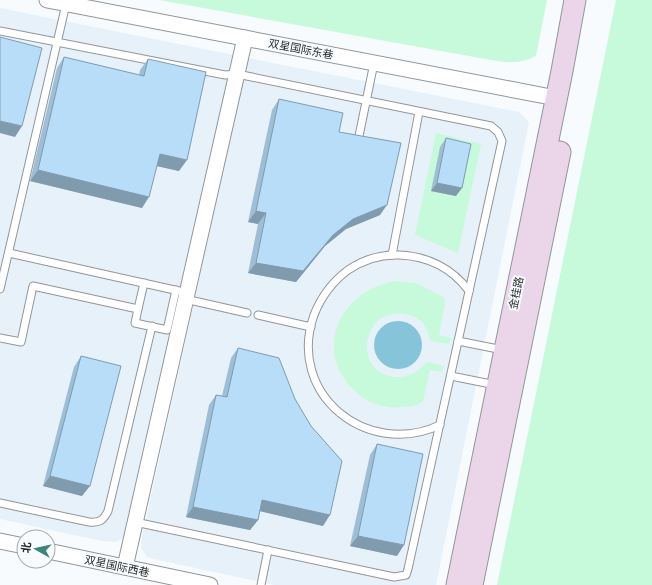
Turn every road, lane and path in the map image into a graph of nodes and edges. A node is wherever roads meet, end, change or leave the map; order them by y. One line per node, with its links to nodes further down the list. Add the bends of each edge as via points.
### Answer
1 (47, 0): 4 (street, 双星国际东巷)
2 (575, 0): 10 (street, 金桂路)
3 (589, 0): 27 (street, 金桂路, via 576,74)
4 (66, 4): 6 (street, 双星国际东巷); 7 (lane)
5 (0, 31): 7 (lane)
6 (244, 38): 8 (street, 双星国际东巷); 9 (street)
7 (58, 42): 9 (lane, via 225,75); 14 (lane)
8 (374, 63): 10 (street, 双星国际东巷); 11 (lane)
9 (236, 74): 11 (lane); 19 (street)
10 (556, 98): 27 (street, 金桂路)
11 (366, 101): 12 (lane); 13 (lane)
12 (420, 112): 15 (lane); 18 (lane, via 491,126 498,132 502,141)
13 (359, 136)
14 (9, 253): 16 (lane); 17 (lane)
15 (392, 255): 18 (lane, via 427,259 442,266 463,282); 24 (lane, via 355,266 332,283 316,309)
16 (144, 283): 19 (lane); 20 (lane)
17 (0, 289)
18 (469, 291): 26 (lane)
19 (183, 294): 21 (lane); 23 (lane, via 167,330); 32 (street)
20 (138, 309): 23 (lane, via 135,322); 25 (lane, via 33,286 21,342)
21 (247, 313)
22 (258, 315): 24 (lane)
23 (152, 326): 31 (lane, via 104,520 89,522)
24 (311, 327): 30 (lane, via 309,352 316,381 323,394 343,416 369,430 383,434 412,434)
25 (0, 338)
26 (458, 341): 27 (lane); 28 (lane)
27 (512, 351): 29 (street, 金桂路)
28 (450, 376): 29 (lane); 30 (lane)
29 (505, 387): 40 (street, 金桂路); 41 (street, 金桂路)
30 (440, 425): 35 (lane, via 406,575 394,577)
31 (0, 503)
32 (135, 522): 35 (lane); 37 (street)
33 (0, 541): 34 (street)
34 (16, 544)
35 (268, 550): 39 (lane)
36 (56, 553): 37 (street, 双星国际西巷)
37 (125, 567): 38 (street, 双星国际西巷)
38 (210, 585)
39 (261, 585)
40 (456, 585)
41 (472, 585)

